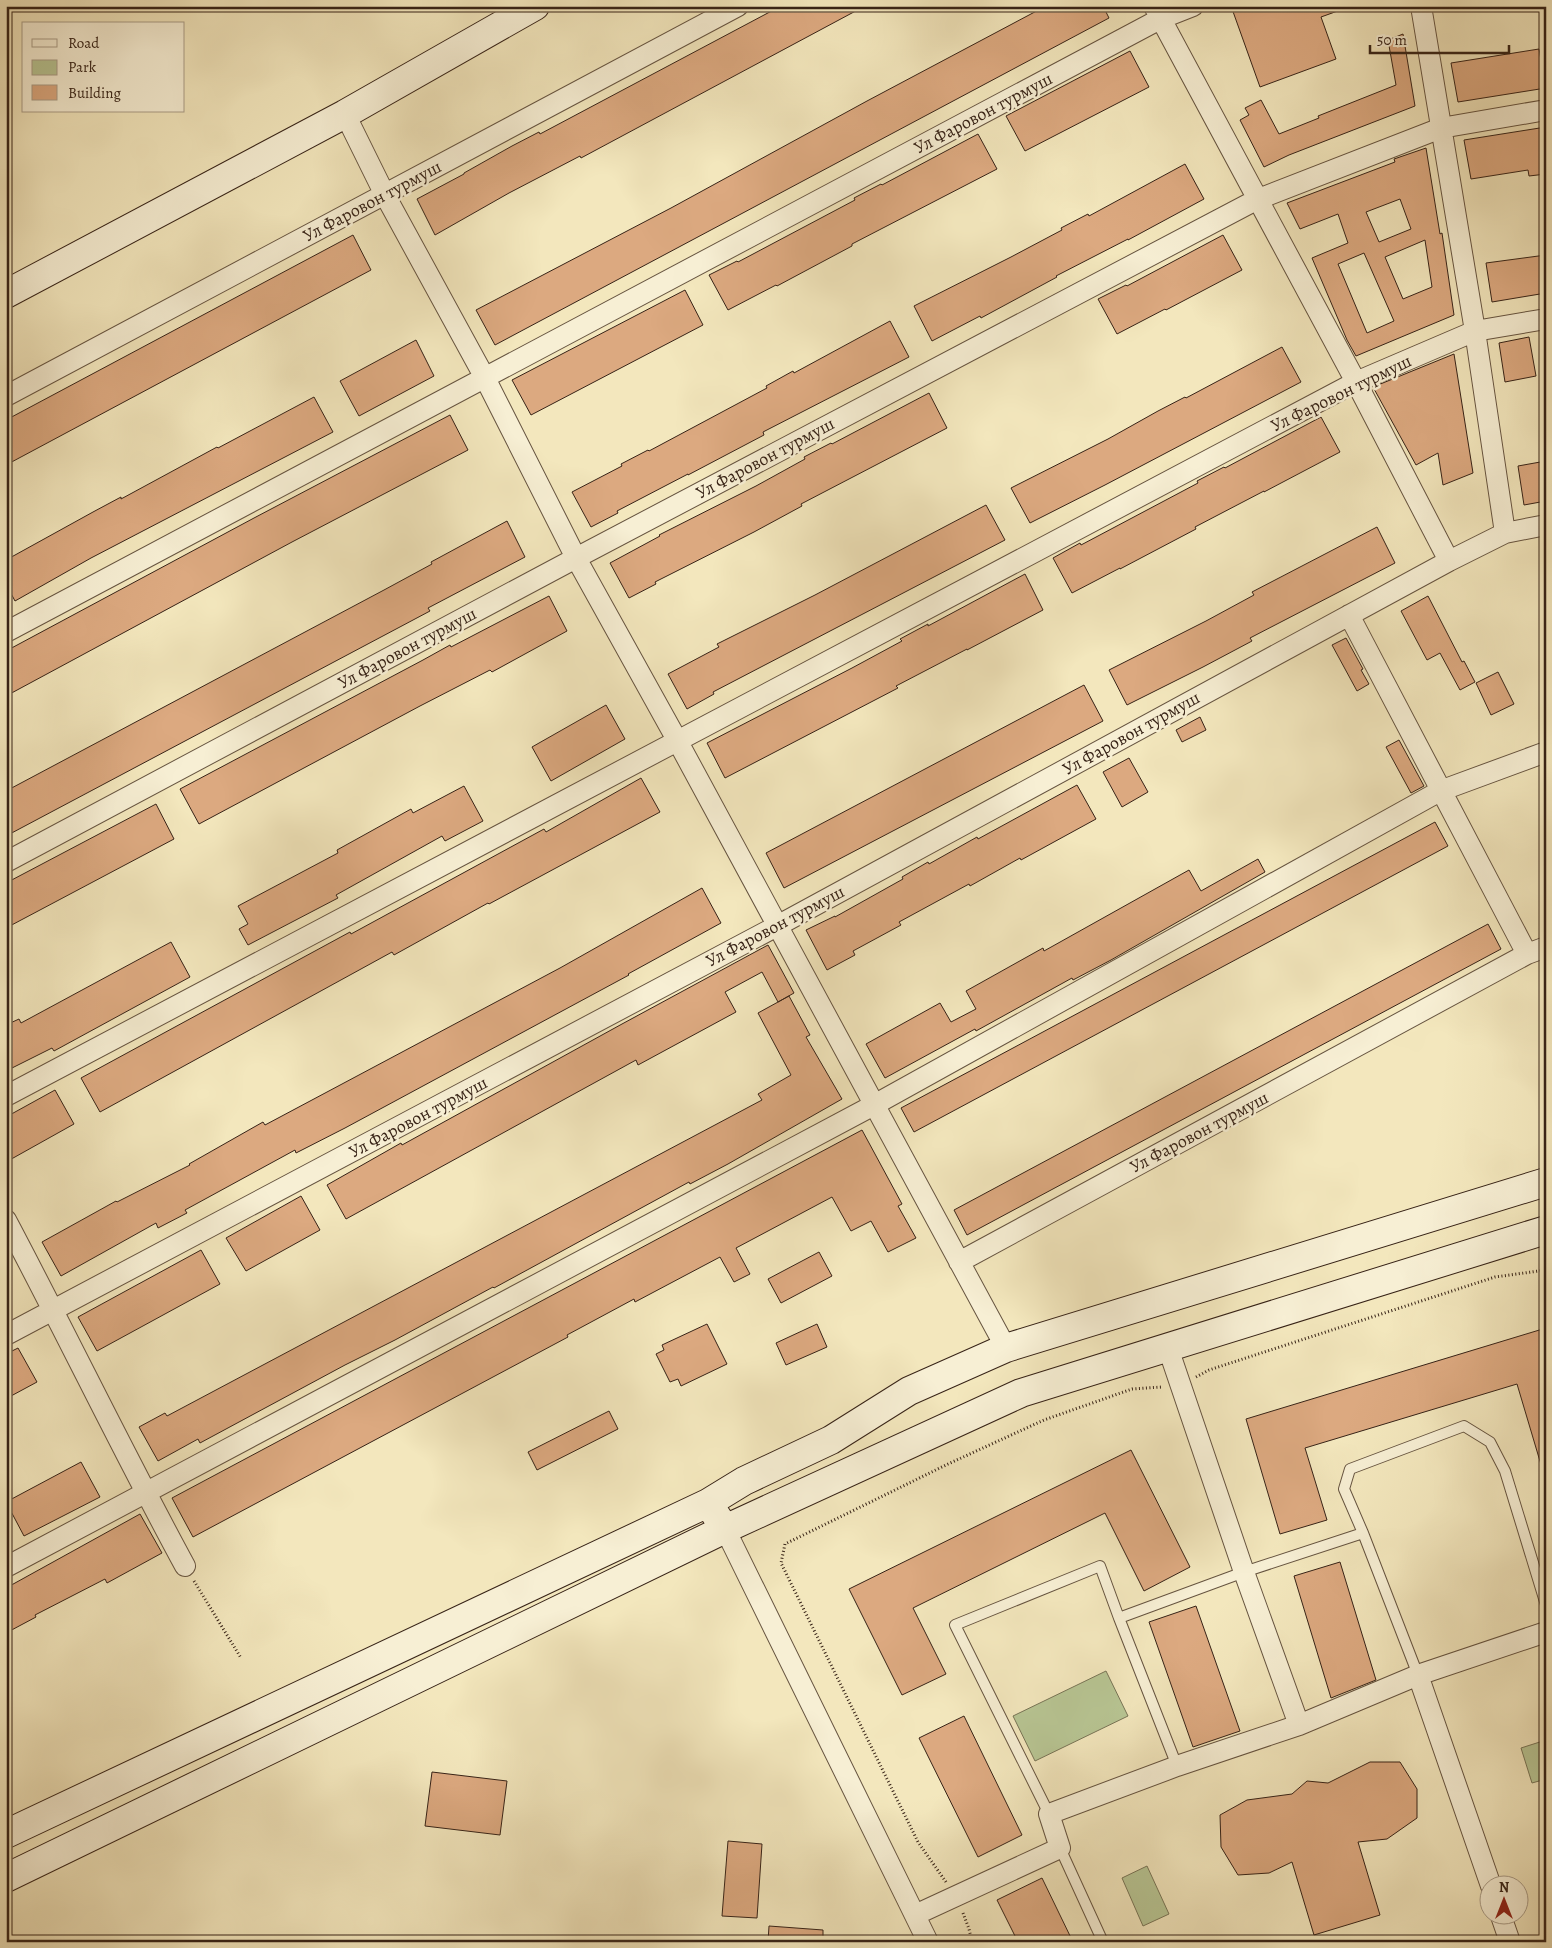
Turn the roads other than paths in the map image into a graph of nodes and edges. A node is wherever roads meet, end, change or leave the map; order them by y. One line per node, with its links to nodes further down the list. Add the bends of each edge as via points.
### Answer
1 (535, 6): 7 (street)
2 (738, 6): 9 (street, Ул Фаровон турмуш)
3 (1194, 6): 5 (street, Ул Фаровон турмуш)
4 (1421, 6): 8 (street)
5 (1157, 12): 10 (street); 14 (street, Ул Фаровон турмуш)
6 (1546, 110): 8 (street, Ул Фаровон турмуш)
7 (345, 114): 9 (street); 11 (street)
8 (1441, 128): 10 (street, Ул Фаровон турмуш); 13 (street)
9 (385, 194): 14 (street); 16 (street, Ул Фаровон турмуш)
10 (1256, 200): 15 (street); 19 (street, Ул Фаровон турмуш)
11 (6, 294)
12 (1546, 319): 13 (street, Ул Фаровон турмуш)
13 (1475, 331): 15 (street, Ул Фаровон турмуш); 18 (street)
14 (485, 378): 19 (street); 22 (street, Ул Фаровон турмуш)
15 (1356, 382): 20 (street); 23 (street, Ул Фаровон турмуш)
16 (6, 396)
17 (1546, 526): 18 (street, Ул Фаровон турмуш)
18 (1505, 533): 20 (street, Ул Фаровон турмуш)
19 (576, 558): 23 (street); 26 (street, Ул Фаровон турмуш)
20 (1449, 561): 21 (street, Ул Фаровон турмуш)
21 (1349, 615): 25 (street); 27 (street, Ул Фаровон турмуш)
22 (6, 632)
23 (677, 740): 27 (street); 30 (street, Ул Фаровон турмуш)
24 (1546, 752): 25 (street)
25 (1440, 791): 29 (street); 31 (street)
26 (6, 862)
27 (777, 926): 31 (street); 36 (street, Ул Фаровон турмуш)
28 (1546, 947): 29 (street, Ул Фаровон турмуш)
29 (1527, 954): 35 (street, Ул Фаровон турмуш)
30 (6, 1096)
31 (874, 1105): 35 (street); 40 (street)
32 (1546, 1182): 38 (street)
33 (6, 1220): 36 (street)
34 (1546, 1230): 39 (street)
35 (959, 1262): 38 (street)
36 (54, 1310): 37 (street, Ул Фаровон турмуш); 40 (street)
37 (6, 1335)
38 (1006, 1348): 41 (street, via 908,1391 831,1440)
39 (1168, 1348): 42 (street, via 1021,1393); 46 (street)
40 (146, 1494): 44 (street); 45 (street)
41 (708, 1503): 42 (street); 54 (street)
42 (726, 1529): 57 (street); 58 (street)
43 (1362, 1533): 46 (lane); 47 (lane, via 1344,1489 1350,1469 1464,1426 1490,1442 1506,1471); 50 (lane)
44 (185, 1566)
45 (6, 1567)
46 (1244, 1572): 48 (lane); 51 (street)
47 (1546, 1605)
48 (1119, 1618): 52 (lane); 53 (lane, via 1100,1566 955,1624)
49 (1546, 1632): 50 (street)
50 (1418, 1675): 51 (street); 56 (street)
51 (1299, 1725): 52 (street)
52 (1177, 1766): 53 (street)
53 (1049, 1814): 55 (street)
54 (6, 1834)
55 (1060, 1848): 58 (street); 61 (lane)
56 (1487, 1876)
57 (6, 1878)
58 (915, 1915): 60 (street)
59 (1504, 1926): 62 (street)
60 (928, 1942)
61 (1104, 1942)
62 (1510, 1942)

